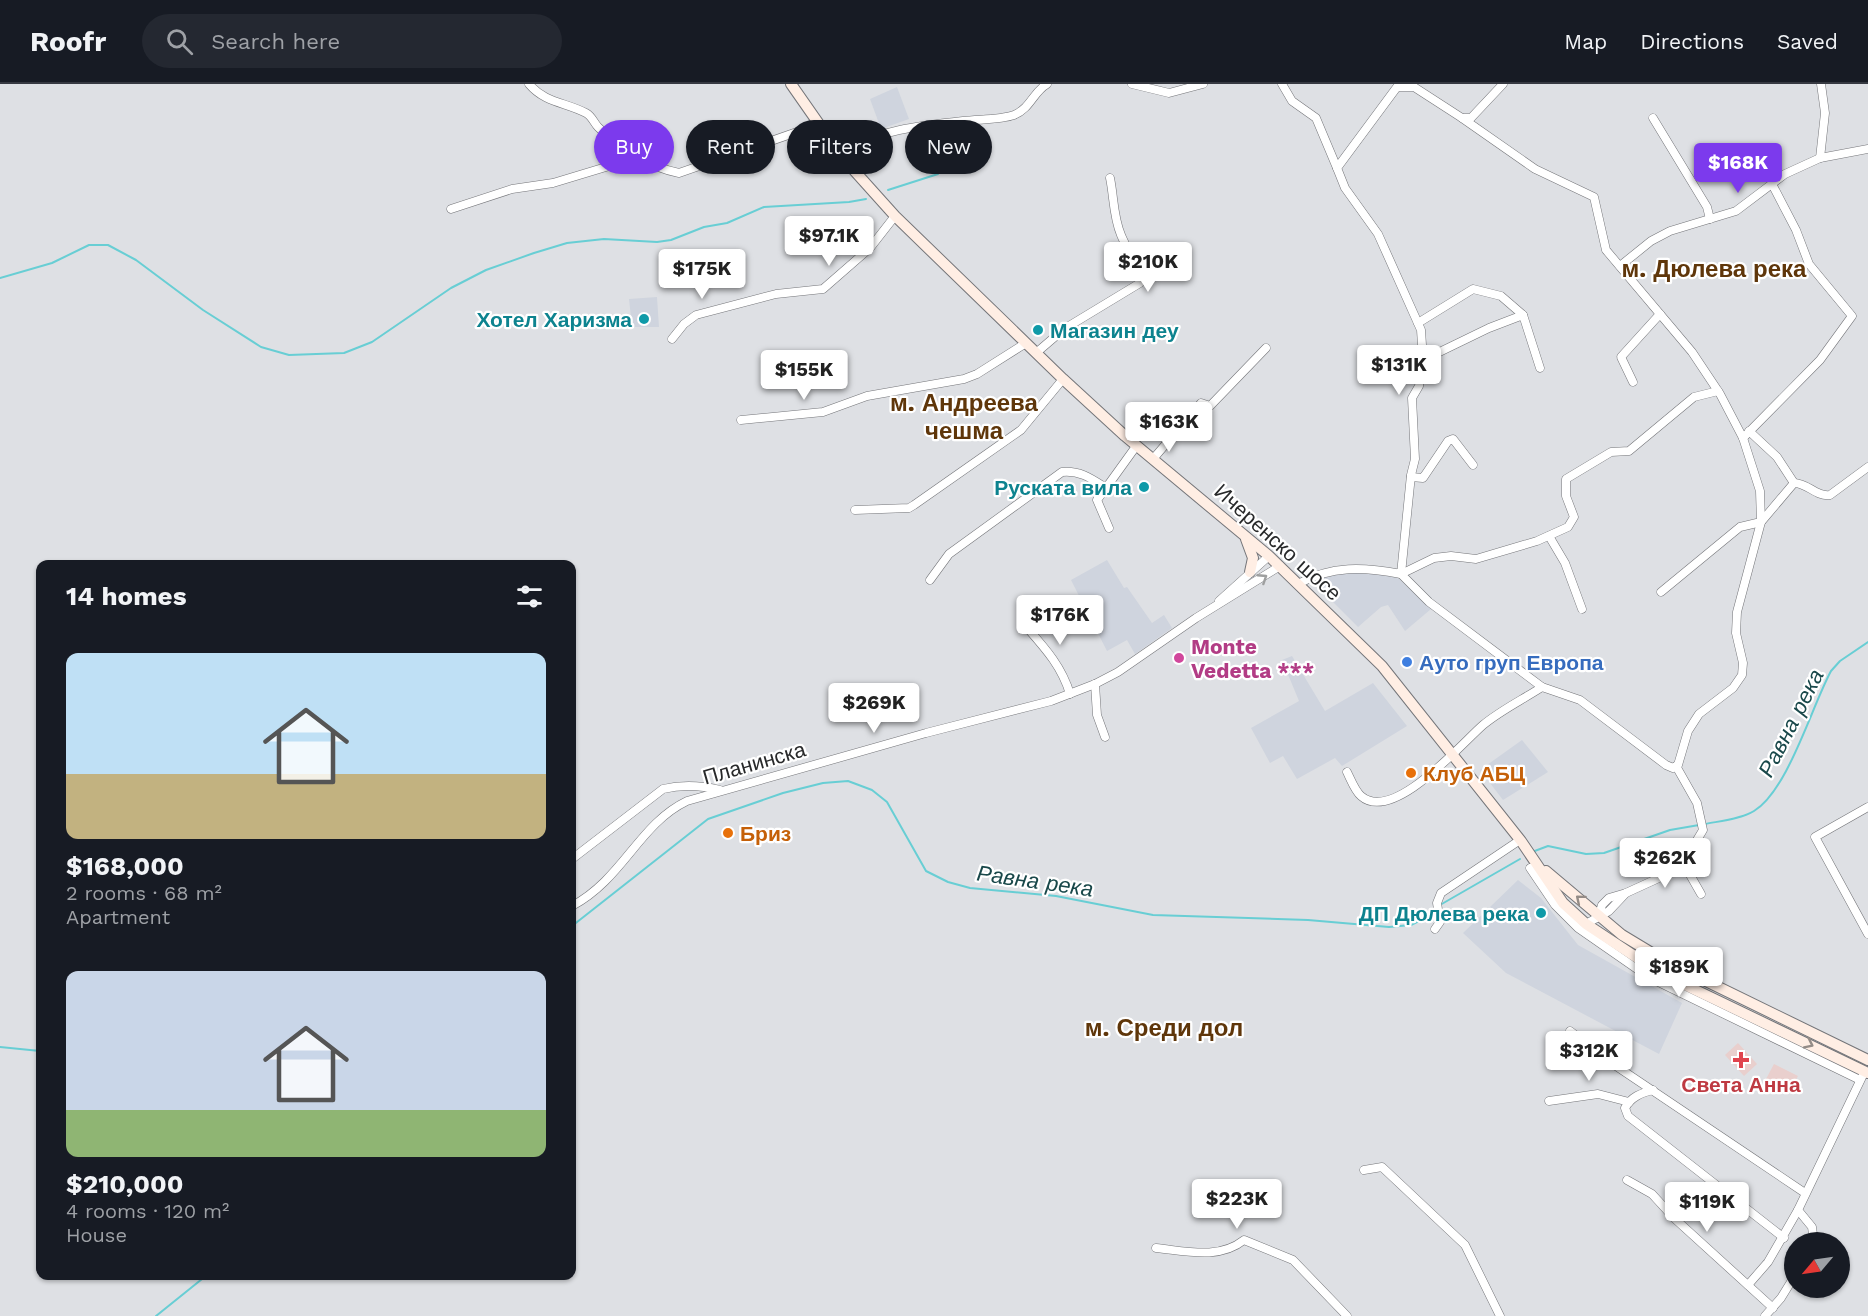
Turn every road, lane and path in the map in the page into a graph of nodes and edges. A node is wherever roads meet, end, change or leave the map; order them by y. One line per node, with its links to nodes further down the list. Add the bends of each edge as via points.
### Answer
1 (529, 84): 13 (street, via 552,102 589,114)
2 (791, 84): 12 (street, Ичеренско шосе)
3 (1047, 84): 14 (street, via 1039,89 1032,104 1014,115)
4 (1132, 84): 5 (street, via 1169,93)
5 (1203, 84)
6 (1282, 84): 18 (street, via 1292,100 1316,118)
7 (1503, 84): 10 (street, via 1471,118)
8 (1821, 84): 17 (street, via 1825,113)
9 (1415, 85): 10 (street); 18 (street, via 1398,87)
10 (1462, 118): 27 (street, via 1535,169 1594,197 1606,250)
11 (1653, 118): 26 (street, via 1707,207)
12 (815, 120)
13 (594, 121)
14 (893, 131)
15 (787, 135): 20 (street)
16 (1868, 149): 17 (street)
17 (1820, 158): 23 (street)
18 (1337, 168): 30 (street, via 1345,188 1378,234)
19 (594, 171): 24 (street, via 564,181 512,189)
20 (674, 171)
21 (858, 174): 25 (street, Ичеренско шосе)
22 (1110, 178): 34 (street, via 1114,216 1138,267 1140,283 1064,329)
23 (1772, 184): 26 (street, via 1736,211); 41 (street, via 1809,264 1852,316 1820,360)
24 (451, 209)
25 (896, 216): 31 (street, via 870,248 823,289 776,294 696,315); 32 (street, Ичеренско шосе)
26 (1710, 219): 27 (street, via 1670,231)
27 (1620, 266): 28 (street)
28 (1660, 314): 38 (street, via 1621,357); 39 (street)
29 (1523, 315): 30 (street, via 1501,296 1473,289); 35 (street); 36 (street)
30 (1418, 322): 35 (street)
31 (672, 339)
32 (1026, 343): 34 (street, Ичеренско шосе); 40 (street, via 964,379 867,396 823,412)
33 (1266, 348): 44 (street, via 1210,406 1201,403)
34 (1036, 353): 37 (street, Ичеренско шосе)
35 (1423, 360): 47 (street, via 1419,386 1412,398 1415,459)
36 (1540, 368)
37 (1063, 379): 43 (street, Ичеренско шосе); 50 (street, via 1021,430 914,505)
38 (1633, 382)
39 (1718, 391): 42 (street); 54 (street, via 1694,397 1629,451 1611,452 1566,479 1566,496 1574,517 1568,527)
40 (741, 420)
41 (1749, 431): 42 (street); 48 (street, via 1777,457)
42 (1743, 438): 51 (street, via 1760,491)
43 (1137, 445): 44 (street, Ичеренско шосе); 49 (street)
44 (1154, 459): 53 (street, Ичеренско шосе)
45 (1473, 465): 47 (street, via 1453,439 1423,478)
46 (1868, 467): 48 (street, via 1830,495)
47 (1411, 477): 58 (street)
48 (1794, 483): 51 (street)
49 (1106, 488): 52 (street, via 1097,500); 59 (street, via 1084,475 1062,472 950,555)
50 (855, 510)
51 (1761, 522): 61 (street, via 1740,526); 70 (street, via 1737,612 1742,675 1733,688 1699,714 1688,731)
52 (1109, 528)
53 (1245, 536): 55 (street, Ичеренско шосе); 57 (street, via 1252,554)
54 (1549, 536): 58 (street, via 1476,559 1434,558); 63 (street, via 1565,564)
55 (1269, 556): 56 (street, Ичеренско шосе); 57 (street)
56 (1280, 566): 60 (street, Ичеренско шосе); 64 (street, one-way to 56)
57 (1250, 572): 64 (street)
58 (1401, 574): 60 (street, via 1359,568 1314,575); 66 (street, via 1429,602)
59 (930, 579)
60 (1298, 584): 69 (street, Ичеренско шосе, via 1382,666)
61 (1661, 592)
62 (1039, 600): 67 (street, via 1022,622 1050,653 1065,676)
63 (1582, 609)
64 (1209, 610): 65 (street, Планинска)
65 (1095, 684): 67 (street, Планинска); 68 (street, via 1097,715)
66 (1542, 687): 69 (street, via 1482,726); 70 (street, via 1580,700 1666,765)
67 (1070, 694): 72 (street, Планинска)
68 (1105, 737)
69 (1453, 754): 71 (street, via 1412,789 1384,800 1370,801 1361,796); 74 (street, Ичеренско шосе)
70 (1676, 766): 77 (street, via 1689,788 1703,830 1685,860)
71 (1347, 772)
72 (721, 790): 75 (street, via 703,786 663,789); 79 (street, Планинска, via 666,812 609,880)
73 (1868, 807): 83 (street, via 1815,837)
74 (1521, 841): 76 (street, Ичеренско шосе); 82 (street, via 1441,893 1437,903 1440,922)
75 (576, 856)
76 (1533, 866): 80 (street, one-way to 76); 81 (street); 86 (street, via 1555,905 1578,928 1650,978)
77 (1685, 867): 78 (street); 80 (street, via 1626,893 1615,907)
78 (1701, 894)
79 (576, 904)
80 (1599, 915): 81 (street); 85 (street, via 1665,961)
81 (1586, 924): 86 (street, one-way to 86, via 1660,973)
82 (1435, 929)
83 (1868, 934)
84 (1570, 1031): 87 (street)
85 (1868, 1060)
86 (1865, 1072): 92 (street)
87 (1653, 1090): 89 (street, via 1640,1093); 92 (street)
88 (1549, 1101): 89 (street, via 1598,1094)
89 (1629, 1102): 96 (street, via 1625,1108 1628,1116)
90 (1364, 1170): 102 (street, via 1382,1167 1465,1245)
91 (1627, 1180): 98 (street, via 1652,1194)
92 (1804, 1193): 93 (street)
93 (1798, 1210): 94 (street); 95 (street, via 1809,1221)
94 (1787, 1232)
95 (1812, 1232)
96 (1784, 1238): 98 (street)
97 (1156, 1248): 101 (street, via 1199,1253 1233,1249 1244,1240 1293,1260)
98 (1748, 1285): 100 (street)
99 (1784, 1292): 100 (street)
100 (1773, 1308): 103 (street)
101 (1347, 1316)
102 (1500, 1316)
103 (1766, 1316)

